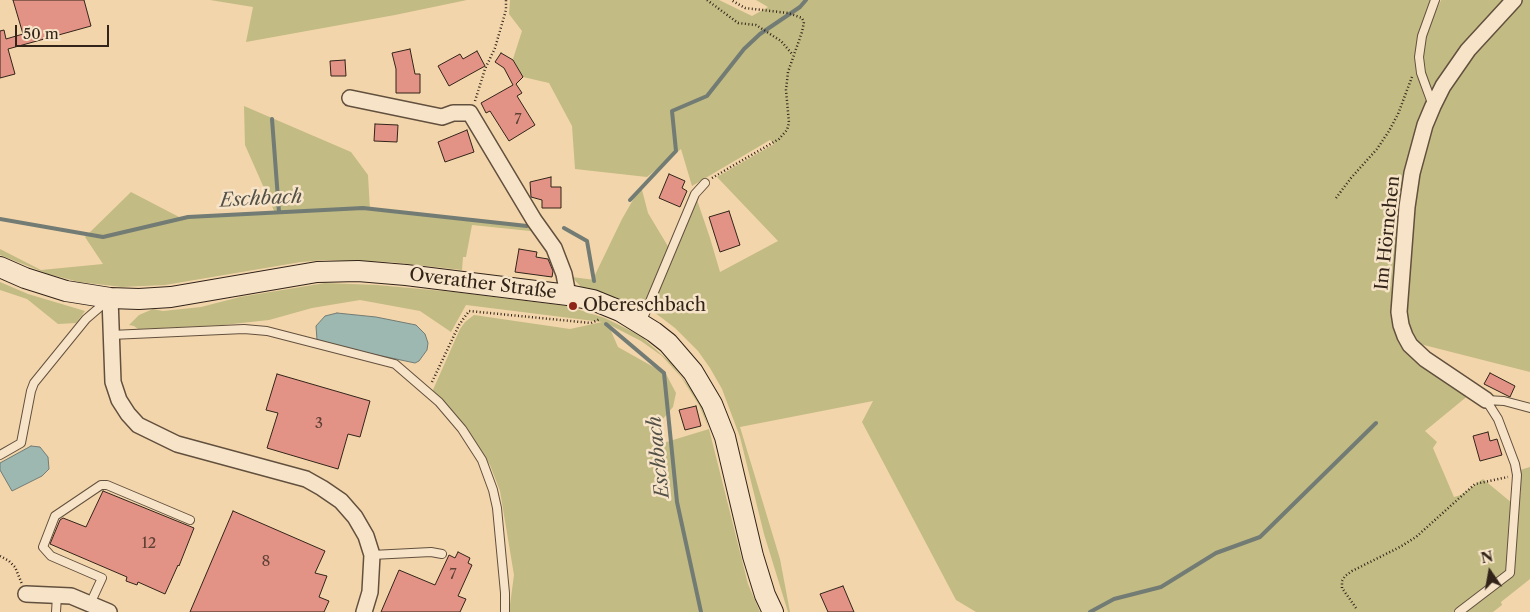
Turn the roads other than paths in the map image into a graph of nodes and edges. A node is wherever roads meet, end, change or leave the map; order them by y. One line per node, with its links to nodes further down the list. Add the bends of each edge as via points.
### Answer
1 (1435, 0): 4 (lane, via 1422,36 1419,57 1421,74)
2 (1514, 0): 4 (street, Im Hörnchen, via 1468,50)
3 (350, 98): 7 (street, via 442,117 470,113 554,248)
4 (1433, 106): 11 (street, Im Hörnchen, via 1412,173 1407,206 1399,312 1401,325 1410,345)
5 (705, 183): 9 (lane, via 695,194)
6 (0, 267): 8 (main road, Overather Straße, via 66,291)
7 (568, 295): 8 (main road, Overather Straße, via 406,275 317,272 171,297); 9 (main road, Overather Straße, via 593,300)
8 (110, 298): 10 (street); 13 (lane, via 86,319 34,383 21,443)
9 (642, 323): 24 (main road, Overather Straße, via 681,357 712,404 724,437 753,556)
10 (111, 335): 16 (street, via 113,382 119,400 138,425 177,444 306,479 341,501 355,517); 23 (lane, via 244,329 267,331 395,364 439,402 482,460 493,490 499,524)
11 (1486, 400): 12 (lane); 25 (lane, via 1498,419 1517,475 1510,573)
12 (1530, 408)
13 (0, 455)
14 (190, 520): 19 (lane, via 107,485 101,485 55,516 43,548 51,556 102,578)
15 (442, 554): 16 (lane)
16 (372, 555): 22 (street, via 370,592)
17 (26, 594): 18 (street)
18 (57, 596): 19 (street, via 70,596); 20 (lane)
19 (90, 604): 21 (street)
20 (56, 612)
21 (108, 612)
22 (364, 612)
23 (505, 612)
24 (773, 612)
25 (1459, 612)

